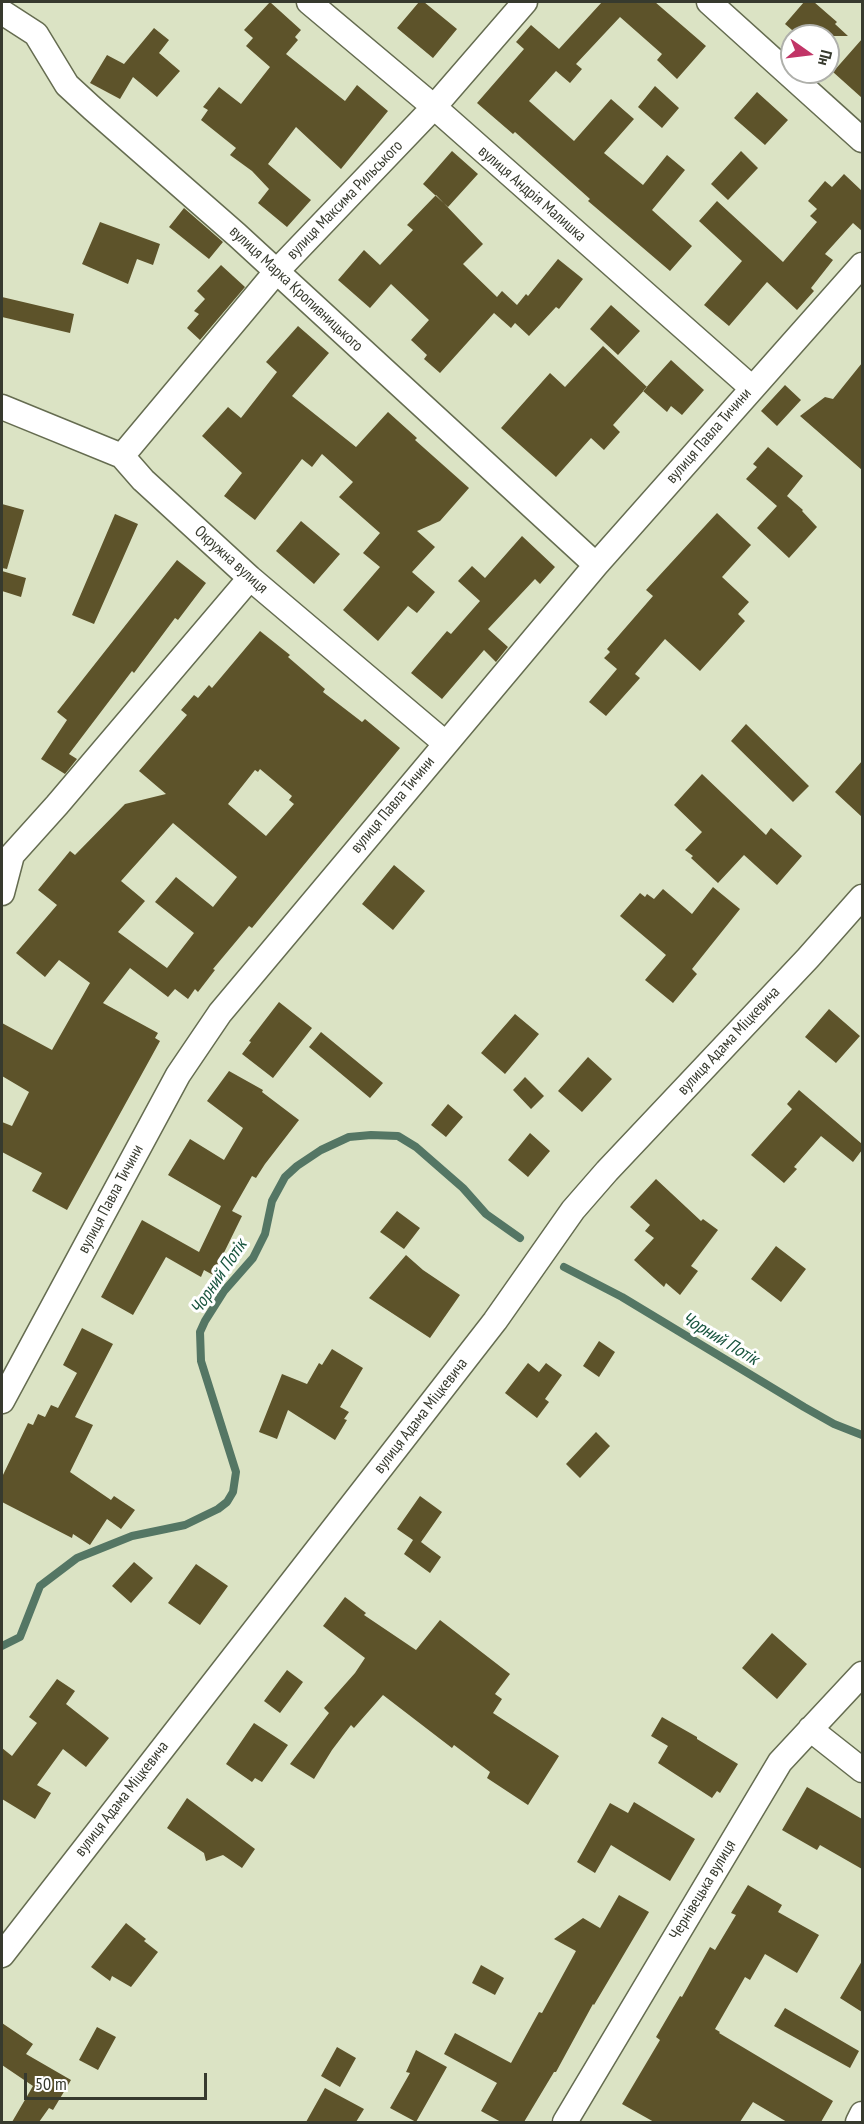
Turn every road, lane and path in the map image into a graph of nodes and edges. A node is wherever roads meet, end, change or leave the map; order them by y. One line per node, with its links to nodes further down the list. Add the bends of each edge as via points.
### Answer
1 (309, 2): 5 (street, вулиця Андрія Малишка)
2 (525, 2): 5 (street, вулиця Максима Рильського)
3 (709, 2): 6 (street)
4 (2, 12): 8 (street, вулиця Марка Кропивницького, via 36,34 67,85)
5 (434, 107): 8 (street, вулиця Максима Рильського); 9 (street, вулиця Андрія Малишка)
6 (862, 140)
7 (862, 265): 9 (street, вулиця Павла Тичини)
8 (276, 272): 11 (street, вулиця Максима Рильського); 12 (street, вулиця Марка Кропивницького)
9 (752, 388): 12 (street, вулиця Павла Тичини)
10 (2, 407): 11 (street, Окружна вулиця)
11 (122, 456): 13 (street, Окружна вулиця)
12 (596, 565): 14 (street, вулиця Павла Тичини)
13 (250, 578): 14 (street, Окружна вулиця); 15 (street, via 12,855)
14 (445, 743): 17 (street, вулиця Павла Тичини, via 220,1013 178,1075)
15 (2, 893)
16 (862, 897): 21 (street, вулиця Адама Міцкевича, via 607,1171 550,1240 495,1321)
17 (2, 1401)
18 (862, 1674): 19 (street, Чернівецька вулиця)
19 (810, 1729): 20 (street); 23 (street, Чернівецька вулиця, via 780,1762)
20 (862, 1770)
21 (2, 1955)
22 (862, 2114): 24 (street)
23 (565, 2122)
24 (858, 2122)

